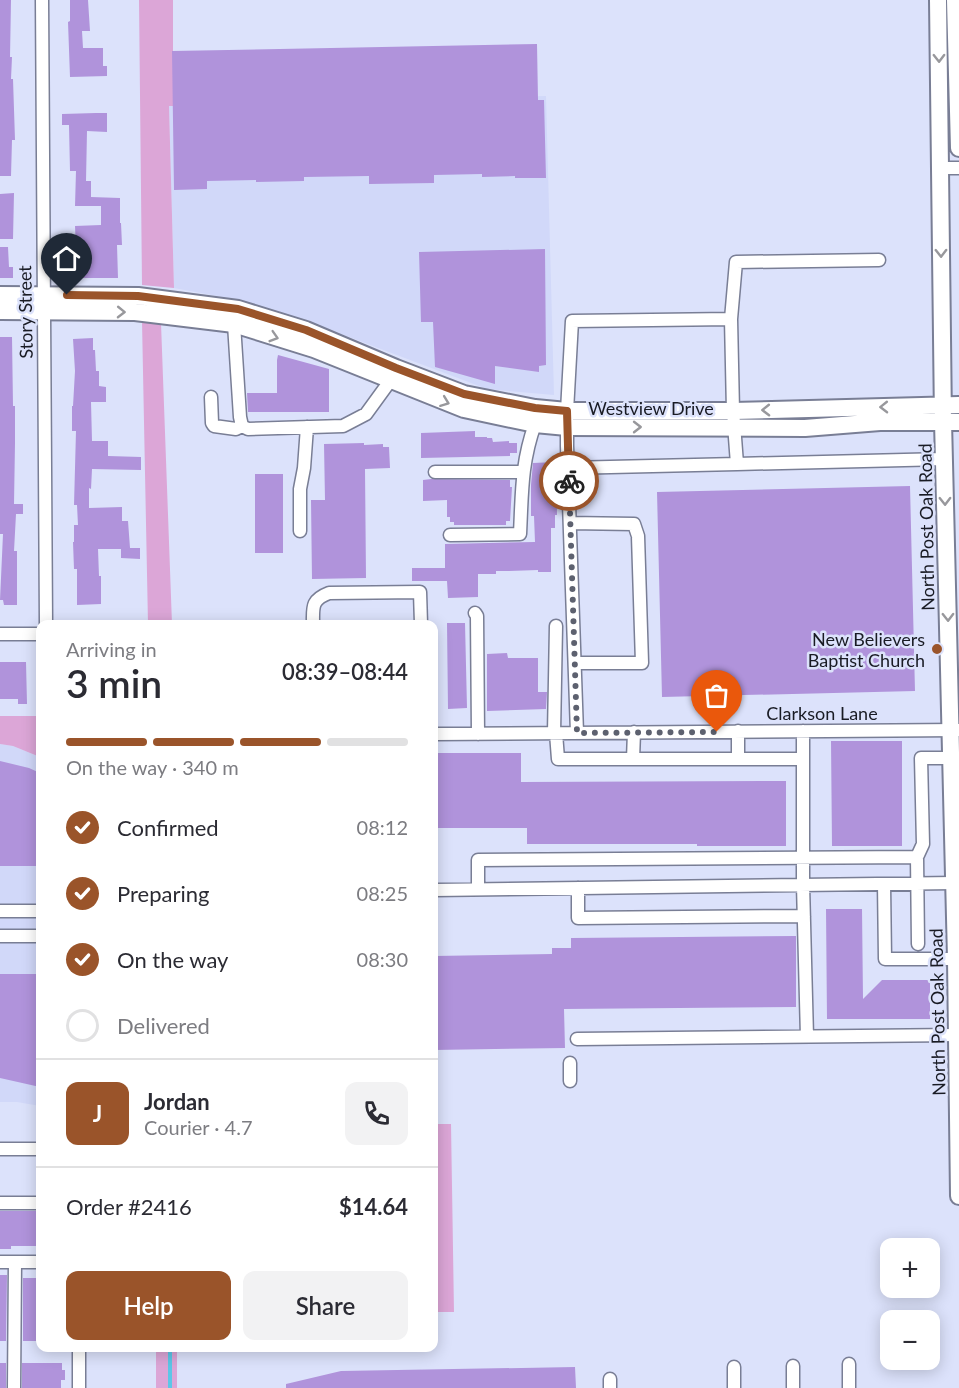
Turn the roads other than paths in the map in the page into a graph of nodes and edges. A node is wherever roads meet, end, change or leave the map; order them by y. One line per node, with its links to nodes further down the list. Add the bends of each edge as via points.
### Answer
1 (42, 0): 9 (street, Story Street)
2 (938, 0): 5 (main road, North Post Oak Road, one-way to 5)
3 (955, 0): 4 (main road)
4 (959, 148)
5 (940, 168): 6 (street); 16 (main road, North Post Oak Road, one-way to 16)
6 (959, 168)
7 (879, 260): 11 (street, via 736,262)
8 (0, 295): 9 (main road, Westview Drive)
9 (43, 303): 10 (main road, Westview Drive); 12 (main road, Westview Drive, one-way to 12); 17 (main road, Westview Drive, via 138,296 238,309 306,330 464,394 535,408); 31 (street, Story Street)
10 (0, 311)
11 (731, 319): 15 (street); 17 (street, via 572,321)
12 (234, 324): 13 (main road, Westview Drive, one-way to 13, via 314,349); 19 (street)
13 (390, 381): 18 (main road, Westview Drive, one-way to 18, via 464,410); 20 (street, via 366,414 343,426)
14 (211, 397): 19 (street, via 214,426)
15 (733, 411): 16 (main road, Westview Drive, one-way to 15); 17 (main road, Westview Drive); 21 (street)
16 (951, 414): 21 (main road, Westview Drive, via 805,428); 22 (main road, North Post Oak Road)
17 (567, 419): 18 (main road, Westview Drive); 21 (main road, Westview Drive, one-way to 21); 24 (street)
18 (535, 424): 26 (street)
19 (242, 426): 20 (street)
20 (307, 427): 28 (street)
21 (734, 428): 23 (street)
22 (945, 459): 23 (street); 37 (main road, North Post Oak Road, one-way to 37)
23 (737, 464): 24 (street)
24 (568, 468): 27 (street)
25 (435, 471): 26 (street)
26 (523, 472): 29 (street, via 520,534)
27 (570, 523): 38 (street); 38 (street, via 634,524 638,536 642,663)
28 (300, 531)
29 (450, 535)
30 (475, 613): 46 (street)
31 (46, 620)
32 (313, 620): 33 (street, via 315,603 329,593 409,592 420,592)
33 (422, 620)
34 (555, 626): 43 (street)
35 (0, 634): 36 (street)
36 (36, 634)
37 (954, 645): 39 (main road, North Post Oak Road)
38 (575, 663): 44 (street)
39 (955, 730): 41 (street, Clarkson Lane); 47 (main road, North Post Oak Road)
40 (738, 731): 41 (street, Clarkson Lane); 42 (street, Clarkson Lane); 49 (street)
41 (803, 731): 50 (street)
42 (634, 732): 44 (street, Clarkson Lane); 48 (street)
43 (555, 733): 44 (street, Clarkson Lane); 46 (street, Clarkson Lane); 48 (street, via 558,759)
44 (577, 733)
45 (438, 734): 46 (street, Clarkson Lane)
46 (478, 734)
47 (951, 758): 51 (street, via 921,758 922,844); 53 (main road, North Post Oak Road)
48 (633, 759): 49 (street)
49 (738, 759): 50 (street)
50 (803, 759): 52 (street)
51 (917, 857): 52 (street); 55 (street)
52 (803, 858): 56 (street); 59 (street, via 478,860)
53 (954, 883): 55 (street); 66 (main road, North Post Oak Road)
54 (884, 884): 55 (street); 56 (street); 66 (street, via 885,959)
55 (917, 884): 65 (street)
56 (803, 885): 57 (street); 62 (street)
57 (578, 888): 59 (street); 62 (street, via 578,918)
58 (438, 890): 59 (street)
59 (478, 890)
60 (0, 911): 61 (street)
61 (36, 911)
62 (804, 916): 68 (street)
63 (0, 936): 64 (street)
64 (36, 936)
65 (918, 944)
66 (958, 959): 67 (main road, North Post Oak Road)
67 (957, 1035): 68 (street); 71 (main road, North Post Oak Road)
68 (807, 1037): 69 (street)
69 (578, 1039)
70 (570, 1064): 72 (street)
71 (958, 1073): 75 (main road, North Post Oak Road)
72 (570, 1081)
73 (0, 1149): 74 (street)
74 (36, 1149)
75 (959, 1196)
76 (0, 1203): 77 (street)
77 (36, 1203)
78 (0, 1262): 79 (street)
79 (15, 1262): 80 (street); 85 (street)
80 (36, 1262)
81 (79, 1352): 86 (street)
82 (849, 1364): 89 (street)
83 (793, 1366): 88 (street)
84 (734, 1367): 87 (street)
85 (14, 1388)
86 (79, 1388)
87 (734, 1388)
88 (794, 1388)
89 (849, 1388)

